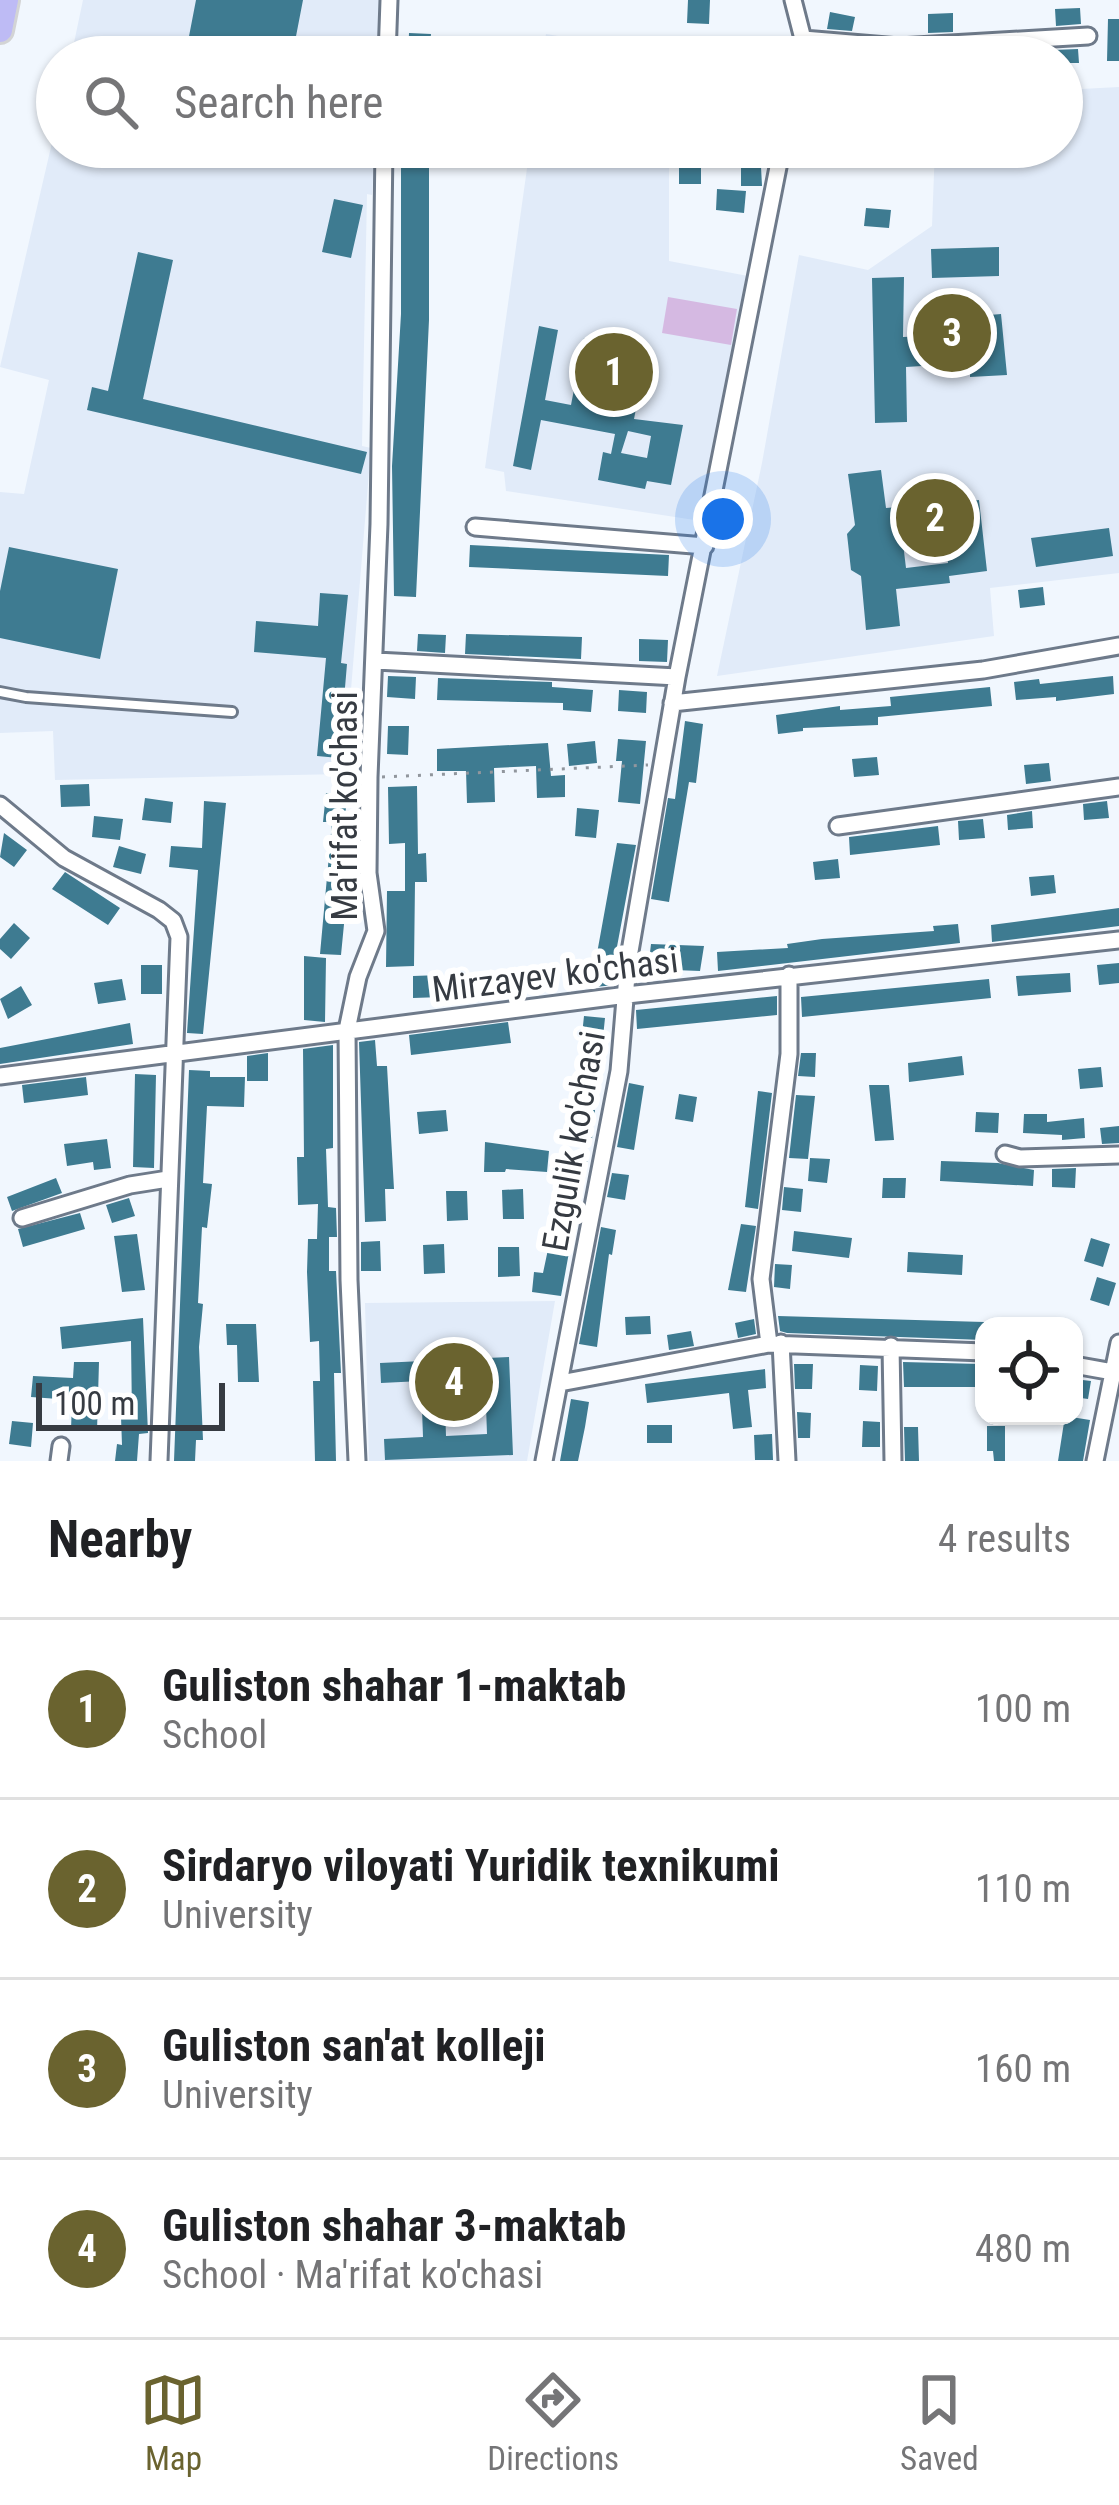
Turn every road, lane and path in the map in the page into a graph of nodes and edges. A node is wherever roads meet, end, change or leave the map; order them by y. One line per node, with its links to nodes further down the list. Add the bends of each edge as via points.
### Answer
1 (6, 0): 4 (main road)
2 (389, 0): 5 (street)
3 (793, 0): 6 (street)
4 (0, 30)
5 (388, 36)
6 (801, 36)
7 (1083, 36): 8 (street)
8 (1088, 36)
9 (384, 168): 14 (street, Ma'rifat ko'chasi)
10 (778, 168): 12 (street, Ezgulik ko'chasi)
11 (475, 527): 12 (street)
12 (705, 547): 15 (street, Ezgulik ko'chasi)
13 (1119, 646): 17 (street, via 983,670)
14 (376, 661): 15 (street); 20 (street, Ma'rifat ko'chasi)
15 (676, 677): 17 (street, Ezgulik ko'chasi)
16 (0, 692): 18 (lane)
17 (672, 703): 19 (street, Ezgulik ko'chasi)
18 (232, 712)
19 (662, 765): 20 (path); 26 (street, Ezgulik ko'chasi)
20 (369, 777): 27 (street, Ma'rifat ko'chasi, via 376,931)
21 (1119, 788): 23 (street)
22 (0, 805): 28 (street, via 64,858 173,921)
23 (838, 826)
24 (1119, 940): 25 (street, Mirzayev ko'chasi)
25 (789, 975): 26 (street, Mirzayev ko'chasi); 35 (street, via 789,1054 761,1279)
26 (627, 994): 27 (street, Mirzayev ko'chasi); 40 (street, Ezgulik ko'chasi)
27 (347, 1030): 28 (street, Mirzayev ko'chasi); 42 (street, Ma'rifat ko'chasi)
28 (173, 1053): 29 (street, Mirzayev ko'chasi); 32 (street)
29 (0, 1076)
30 (1005, 1154): 31 (street)
31 (1119, 1155)
32 (168, 1179): 33 (street); 41 (street)
33 (22, 1218)
34 (1119, 1343): 39 (street)
35 (775, 1344): 36 (street); 40 (street); 44 (street)
36 (891, 1346): 37 (street); 45 (street)
37 (975, 1351)
38 (1083, 1366): 39 (street)
39 (1116, 1372): 46 (street)
40 (560, 1383): 43 (street, Ezgulik ko'chasi)
41 (160, 1461)
42 (357, 1461)
43 (544, 1461)
44 (787, 1461)
45 (893, 1461)
46 (1095, 1461)

